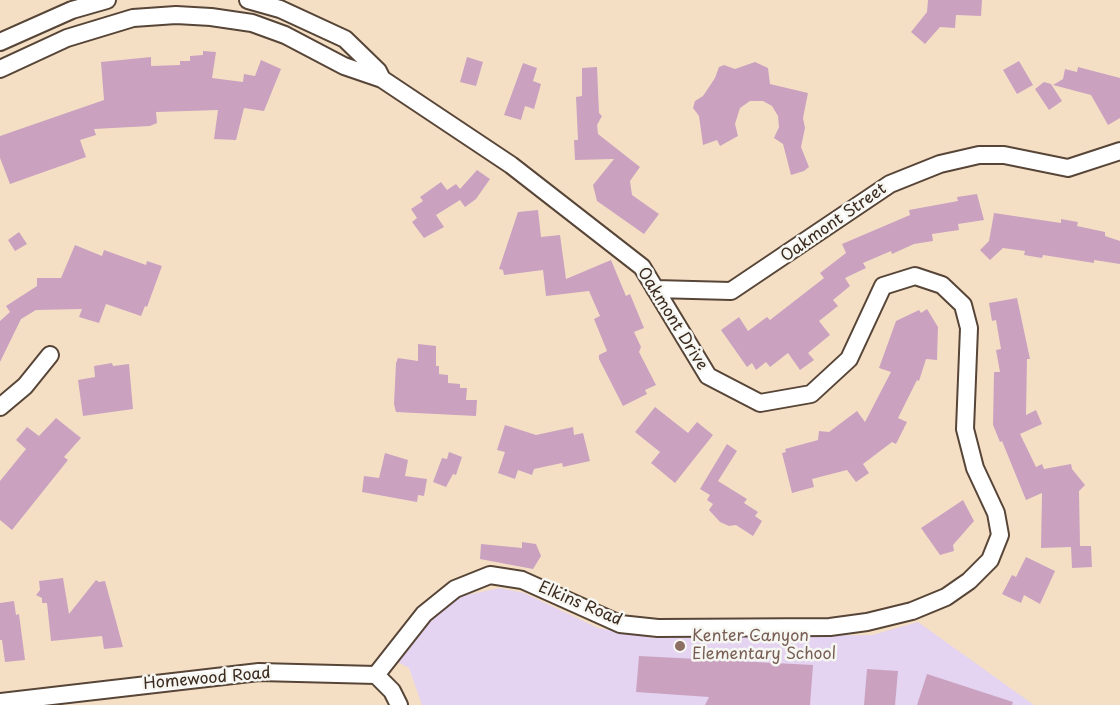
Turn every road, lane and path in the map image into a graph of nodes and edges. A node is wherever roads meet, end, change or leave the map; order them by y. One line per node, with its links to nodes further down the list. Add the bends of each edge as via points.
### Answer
1 (107, 0): 3 (street, via 72,10)
2 (248, 0): 5 (street, Oakmont Drive, via 280,9 345,39)
3 (0, 42)
4 (0, 69): 5 (street, Oakmont Drive, via 67,38 133,18 176,15 252,23 285,35 344,66)
5 (382, 79): 8 (street, Oakmont Drive, via 511,165 642,267)
6 (1120, 151): 8 (street, Oakmont Street, via 1068,168 1004,154 940,164 890,184 731,291)
7 (915, 276): 8 (street, Oakmont Drive, via 883,286 849,359 811,394 760,403 708,376); 11 (street, Elkins Road, via 942,285 963,305 969,328 965,429 975,468 996,513 1000,535 990,560 969,581 946,597 912,611 867,622 830,627 658,628 620,624 522,580 490,575 455,589 424,614)
8 (655, 289)
9 (50, 355): 10 (street, via 25,386)
10 (0, 407)
11 (376, 675): 12 (street, Homewood Road, via 259,672); 13 (street)
12 (0, 702)
13 (399, 705)

